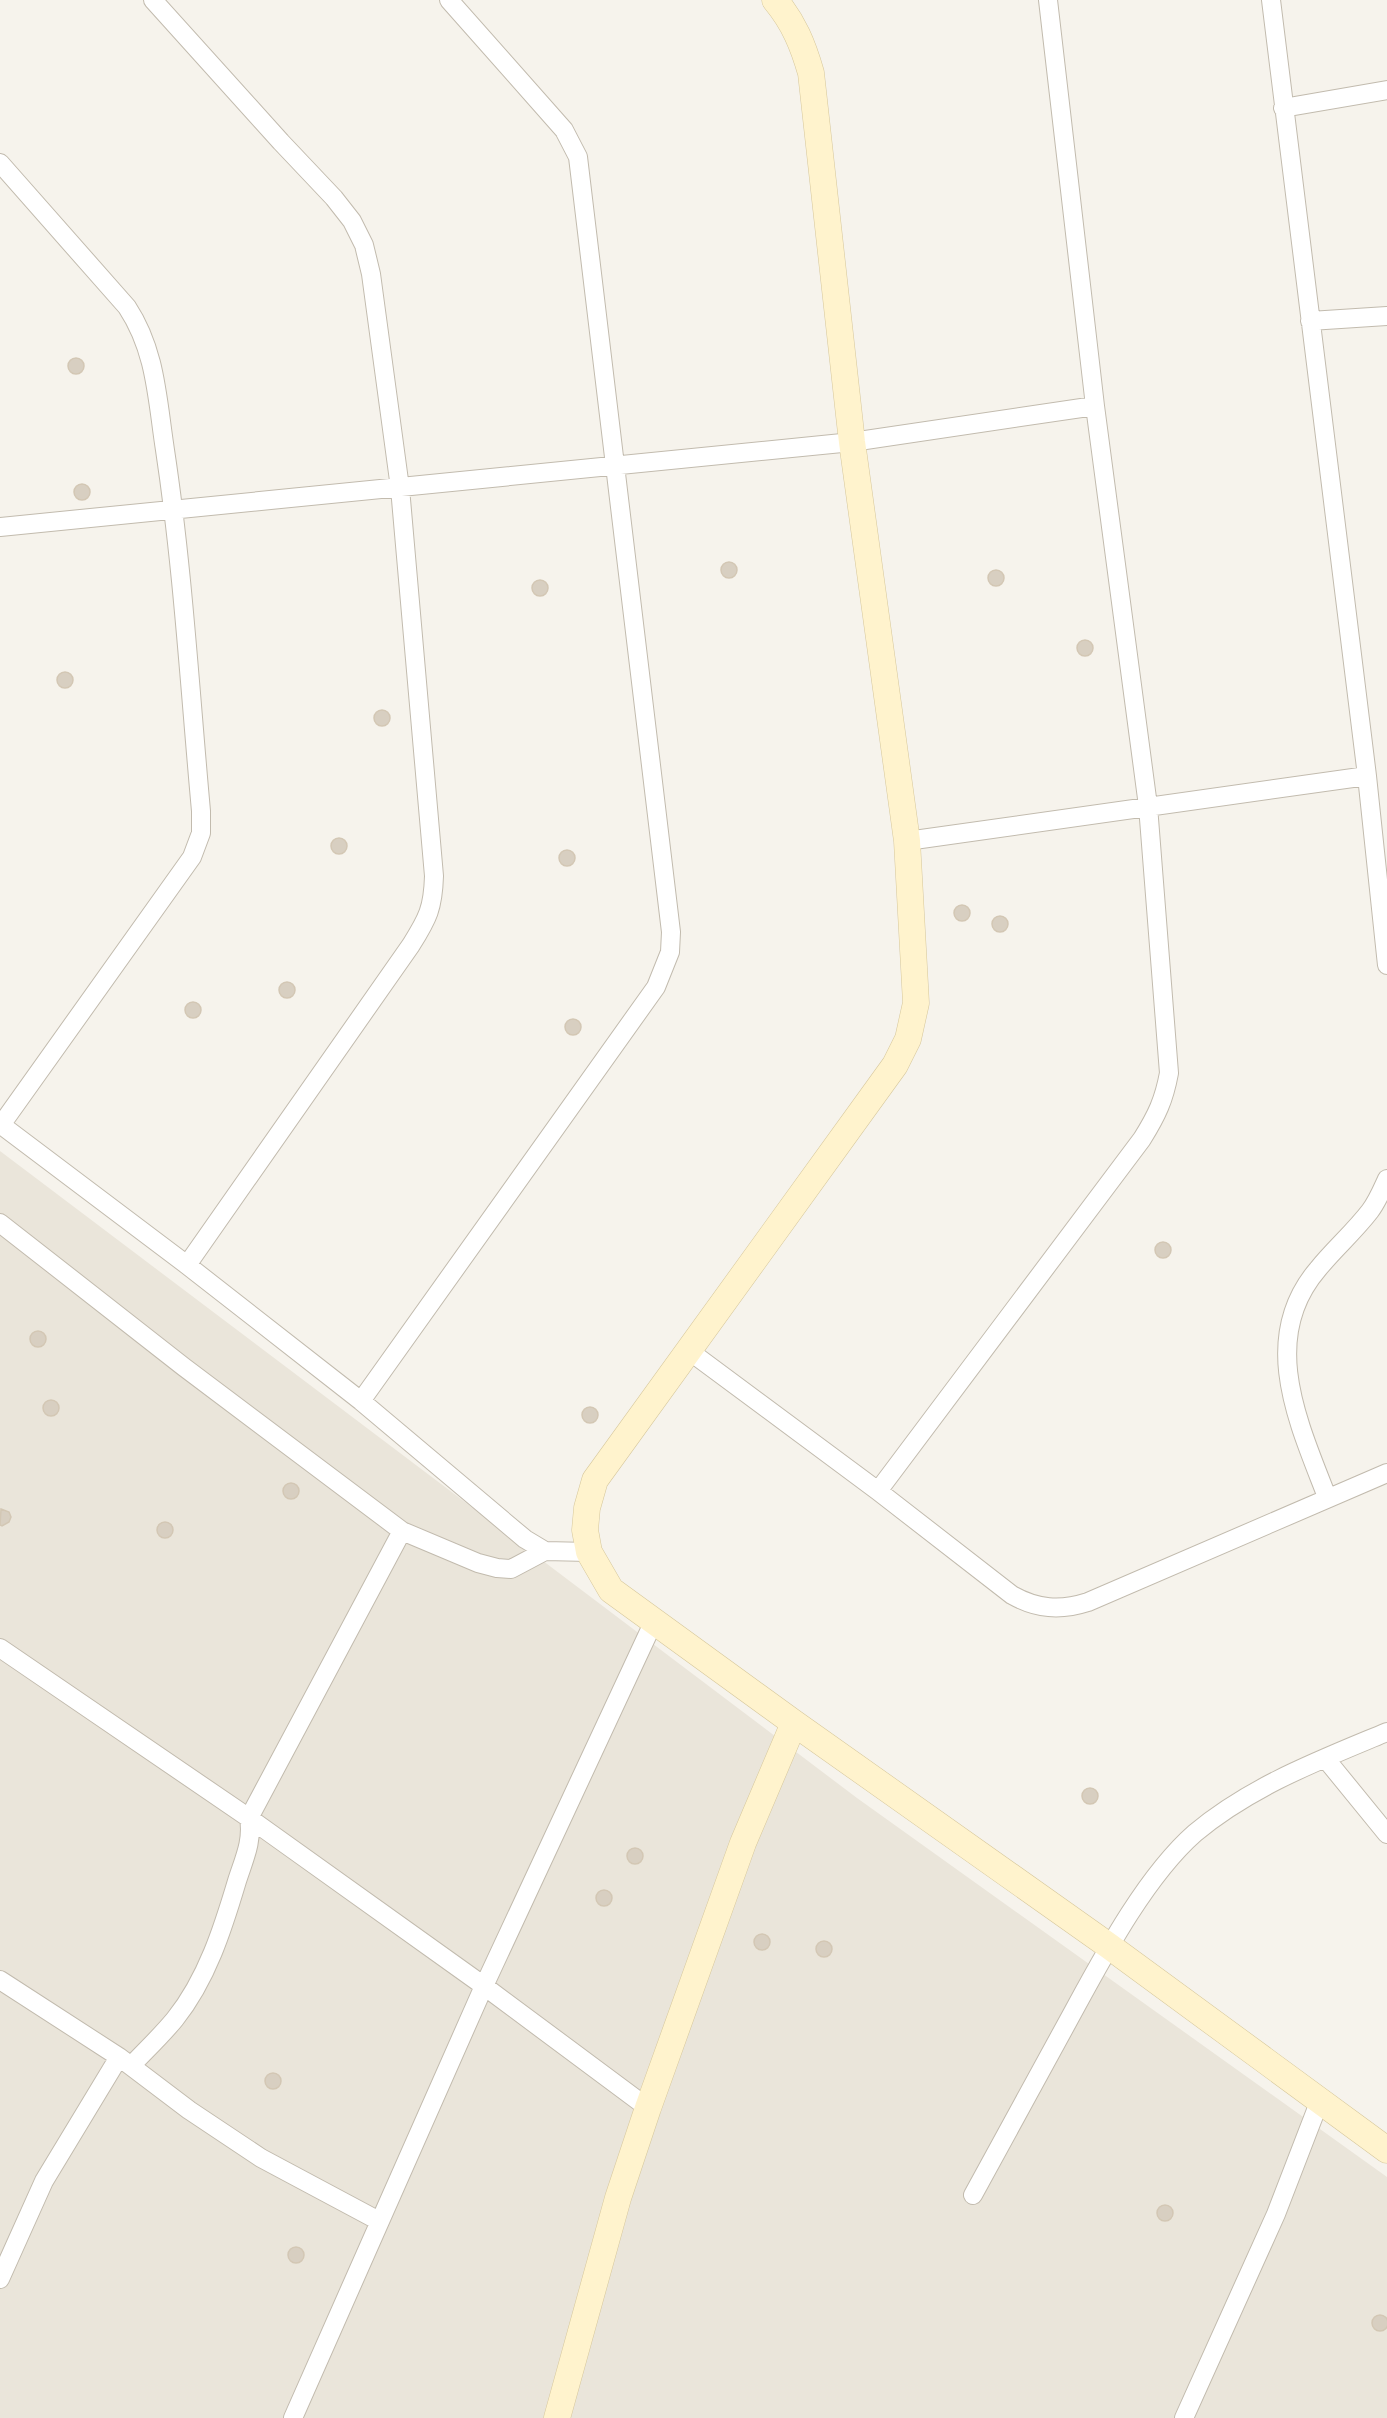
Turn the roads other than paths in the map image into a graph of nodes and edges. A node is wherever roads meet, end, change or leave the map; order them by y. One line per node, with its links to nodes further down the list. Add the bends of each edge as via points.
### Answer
1 (153, 0): 14 (street, via 352,221 364,245 371,274)
2 (449, 0): 13 (street, via 564,130 578,157)
3 (775, 0): 12 (street, via 793,23 811,73)
4 (1048, 0): 11 (street)
5 (1271, 0): 7 (street)
6 (1387, 90): 7 (street)
7 (1283, 108): 10 (street)
8 (0, 163): 15 (street, via 140,326 150,353)
9 (1387, 316): 10 (street)
10 (1310, 321): 17 (street)
11 (1095, 406): 12 (street); 18 (street)
12 (852, 442): 13 (street); 19 (street)
13 (615, 465): 14 (street); 26 (street, via 671,932 670,952 656,987)
14 (400, 488): 15 (street); 24 (street, via 434,876 433,902 427,921 411,945)
15 (174, 510): 16 (street); 21 (street, via 201,833 192,857)
16 (0, 527)
17 (1367, 776): 18 (street); 20 (street)
18 (1148, 806): 19 (street); 28 (street, via 1168,1047 1165,1096 1142,1139)
19 (907, 841): 25 (street, via 916,983 908,1040 878,1089)
20 (1387, 964)
21 (1, 1124): 24 (street)
22 (1387, 1179): 29 (street, via 1372,1210 1317,1269 1300,1294 1290,1323 1285,1355 1295,1412)
23 (0, 1222): 30 (street)
24 (188, 1265): 26 (street)
25 (688, 1350): 28 (street); 32 (street, via 595,1480 585,1530)
26 (361, 1401): 31 (street, via 525,1539)
27 (1387, 1473): 29 (street)
28 (878, 1491): 29 (street, via 1012,1595 1026,1603 1056,1609 1088,1602)
29 (1327, 1497)
30 (402, 1531): 31 (street, via 497,1568 511,1569); 38 (street)
31 (545, 1551): 32 (street)
32 (590, 1552): 33 (street, via 611,1590)
33 (654, 1621): 35 (street); 42 (street)
34 (0, 1648): 38 (street)
35 (794, 1723): 40 (street); 45 (street, via 739,1854)
36 (1387, 1732): 37 (street)
37 (1325, 1758): 39 (street); 40 (street, via 1268,1784 1194,1834 1164,1866)
38 (249, 1818): 42 (street); 43 (street, via 248,1851 200,1981 176,2018)
39 (1387, 1834)
40 (1109, 1946): 44 (street); 47 (street)
41 (0, 1980): 43 (street)
42 (483, 1986): 45 (street); 48 (street)
43 (125, 2061): 48 (street, via 261,2158); 49 (street, via 44,2181)
44 (1320, 2100): 46 (street); 52 (street, via 1276,2214)
45 (648, 2108): 51 (street, via 618,2198)
46 (1387, 2150)
47 (973, 2195)
48 (379, 2221): 50 (street)
49 (0, 2279)
50 (293, 2418)
51 (557, 2418)
52 (1185, 2418)

